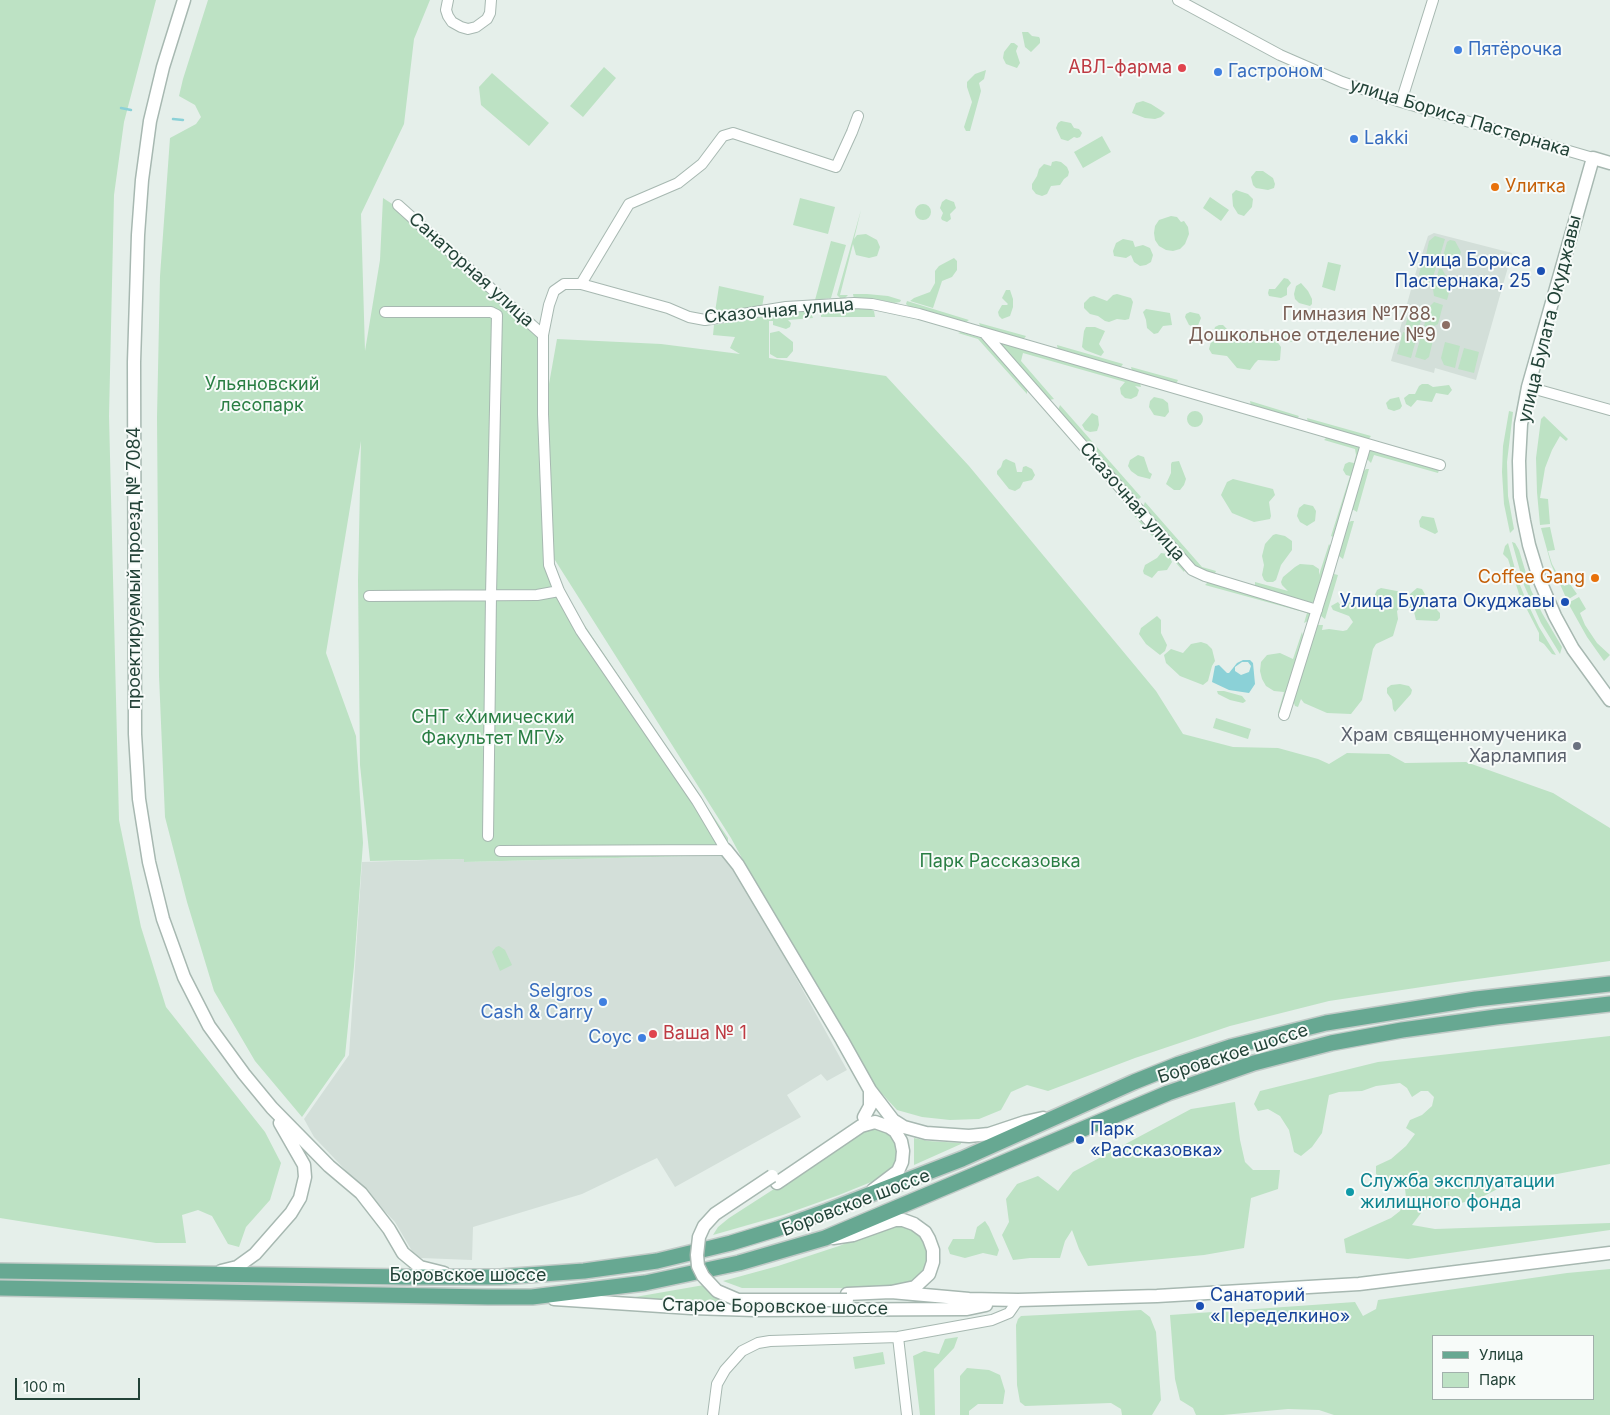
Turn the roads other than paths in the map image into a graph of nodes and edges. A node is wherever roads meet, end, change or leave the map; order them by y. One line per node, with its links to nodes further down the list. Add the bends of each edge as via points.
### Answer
1 (184, 0): 31 (street, проектируемый проезд № 7084, via 150,121 138,234 134,362 134,627 139,799 149,862 163,919 184,977 209,1026)
2 (448, 0): 3 (street, via 446,10 452,22 468,29 487,19)
3 (491, 0)
4 (1178, 0): 6 (street, улица Бориса Пастернака, via 1306,67)
5 (1433, 0): 6 (street)
6 (1402, 102): 8 (street, улица Бориса Пастернака)
7 (858, 116): 11 (street, via 836,167 733,132 723,136 702,164 678,183 629,204)
8 (1593, 158): 9 (street, улица Бориса Пастернака); 15 (street, улица Булата Окуджавы)
9 (1610, 163)
10 (398, 205): 14 (street, Санаторная улица)
11 (581, 284): 13 (street, Сказочная улица, via 668,308 689,318 705,320 786,307 863,303 919,314); 14 (street, via 564,284 554,291)
12 (386, 312): 20 (street, via 491,312 497,315)
13 (986, 334): 17 (street, Сказочная улица); 22 (street, Сказочная улица, via 1192,570)
14 (543, 335): 19 (street, via 549,565)
15 (1528, 387): 16 (street); 23 (street, улица Булата Окуджавы, via 1519,467 1529,546 1563,633)
16 (1610, 410)
17 (1366, 444): 18 (street, Сказочная улица); 22 (street)
18 (1440, 465)
19 (559, 591): 20 (street, via 537,595); 26 (street, via 581,631 697,801)
20 (491, 595): 21 (street); 25 (street)
21 (369, 596)
22 (1317, 610): 24 (street)
23 (1610, 700)
24 (1284, 715)
25 (488, 836)
26 (726, 850): 27 (street); 30 (street, via 738,865)
27 (500, 851)
28 (1610, 984): 32 (main road, Боровское шоссе, via 1467,1000 1291,1031 1180,1064)
29 (1610, 1004): 37 (main road, Боровское шоссе, via 1402,1030 1330,1043 1254,1063 1168,1093)
30 (870, 1090): 33 (street, via 870,1106); 34 (street)
31 (272, 1108): 40 (street, проектируемый проезд № 7084, via 304,1164 305,1177 300,1198 255,1254 237,1267); 41 (street, проектируемый проезд № 7084, via 329,1166 361,1193 403,1253 420,1267)
32 (1058, 1116): 34 (street, via 1025,1122 989,1134 968,1136 926,1133); 36 (main road, Боровское шоссе, via 962,1159)
33 (864, 1118): 34 (street, via 878,1116); 35 (street)
34 (893, 1120)
35 (774, 1179): 36 (street, via 861,1126 880,1123 897,1134 903,1159 896,1173); 45 (street, via 712,1227 704,1252 711,1275 721,1286 736,1292)
36 (863, 1197): 41 (main road, Боровское шоссе, via 776,1229 664,1259 556,1274)
37 (825, 1238): 43 (street, via 853,1235 899,1220 922,1229 933,1250 929,1274 915,1287); 44 (main road, Боровское шоссе, via 689,1275)
38 (1610, 1253): 46 (street, via 1359,1284 1157,1296)
39 (0, 1271): 40 (main road, Боровское шоссе)
40 (208, 1274): 41 (main road, Боровское шоссе)
41 (461, 1278)
42 (0, 1288): 44 (main road, Боровское шоссе)
43 (890, 1292): 45 (street); 46 (street)
44 (532, 1297): 47 (street, Старое Боровское шоссе, via 755,1310 967,1309)
45 (847, 1297): 47 (street)
46 (1018, 1300): 47 (street, Старое Боровское шоссе); 48 (street, via 1009,1313 992,1320)
47 (990, 1304)
48 (898, 1337): 49 (street, via 770,1341 750,1346 729,1363 717,1384); 50 (street)
49 (712, 1415)
50 (907, 1415)

